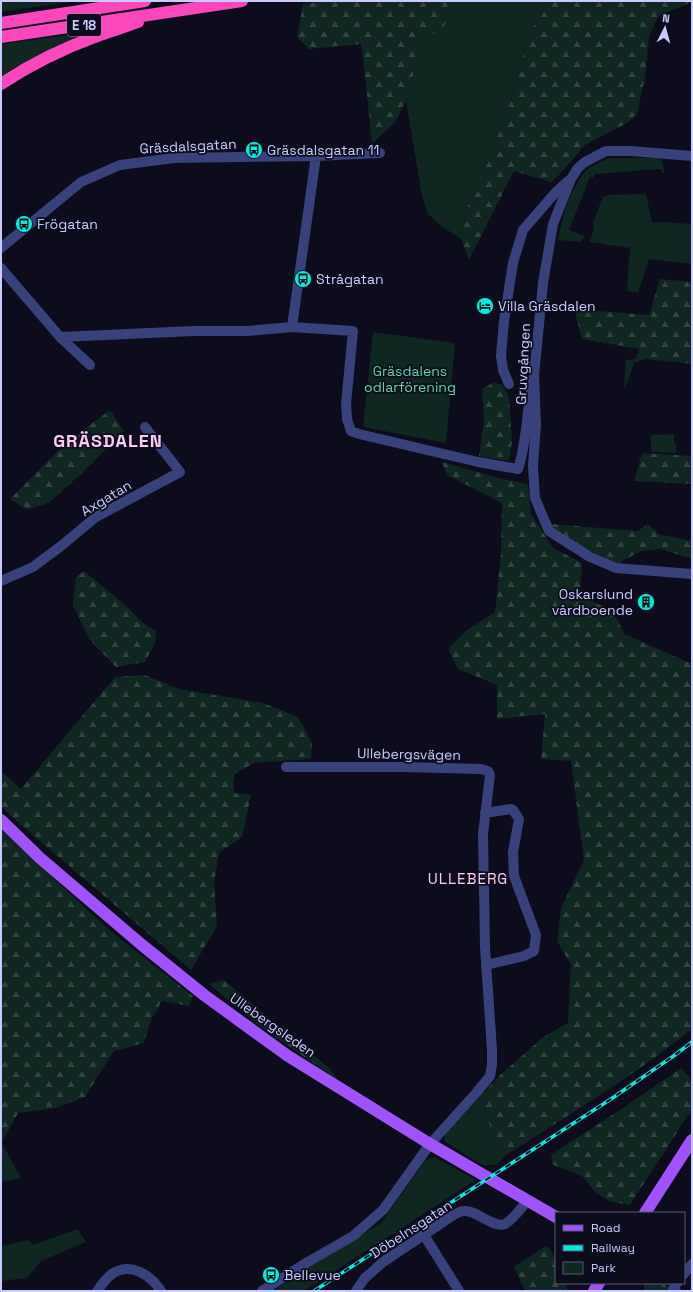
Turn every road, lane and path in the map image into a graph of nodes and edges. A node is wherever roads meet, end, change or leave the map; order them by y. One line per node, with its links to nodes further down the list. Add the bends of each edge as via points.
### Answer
1 (145, 1): 4 (highway, E 18)
2 (242, 1): 3 (highway, E 18)
3 (166, 13): 5 (highway, E 18); 6 (highway, via 70,47)
4 (1, 23)
5 (1, 37)
6 (1, 84)
7 (380, 153): 8 (street, Gräsdalsgatan)
8 (316, 156): 11 (street, Gräsdalsgatan, via 174,158 120,165 81,182); 13 (street)
9 (692, 156): 10 (street, Gruvgången, via 606,151 584,162)
10 (571, 179): 16 (street, Gruvgången, via 553,224 543,283); 17 (street, via 555,193 523,230 513,263 501,356)
11 (1, 248)
12 (1, 268): 14 (street)
13 (292, 327): 14 (street, via 247,331); 16 (street, via 353,331 346,404 347,419 352,431 478,462 518,469 523,455)
14 (60, 337): 15 (street)
15 (90, 365)
16 (534, 376): 19 (street, Gruvgången, via 535,498 549,531 590,557 616,568)
17 (509, 384)
18 (145, 427): 20 (street, Axgatan, via 180,472 96,517 33,567)
19 (692, 574)
20 (1, 580)
21 (286, 767): 22 (street, Ullebergsvägen, via 481,769 490,774)
22 (485, 813): 24 (street, Ullebergsvägen, via 483,834); 24 (street, via 511,809 518,819 513,852 514,876 536,935 534,951)
23 (1, 820): 26 (main road, Ullebergsleden, via 40,858 204,995 288,1056)
24 (486, 965): 26 (street, Ullebergsvägen, via 492,1050 490,1076)
25 (692, 1140): 28 (main road)
26 (430, 1144): 27 (main road, Ullebergsleden); 36 (street, Ullebergsvägen, via 383,1210 353,1236)
27 (527, 1201): 29 (main road, Ullebergsleden); 30 (street, Döbelnsgatan, via 505,1224 496,1224 468,1211 462,1211)
28 (646, 1212)
29 (555, 1216)
30 (424, 1235): 33 (street); 37 (street, Döbelnsgatan, via 383,1262 364,1279)
31 (692, 1264): 32 (street)
32 (685, 1273)
33 (455, 1289)
34 (97, 1291): 35 (street, via 110,1275 119,1270 134,1269 142,1272)
35 (161, 1291)
36 (262, 1291)
37 (356, 1291)

